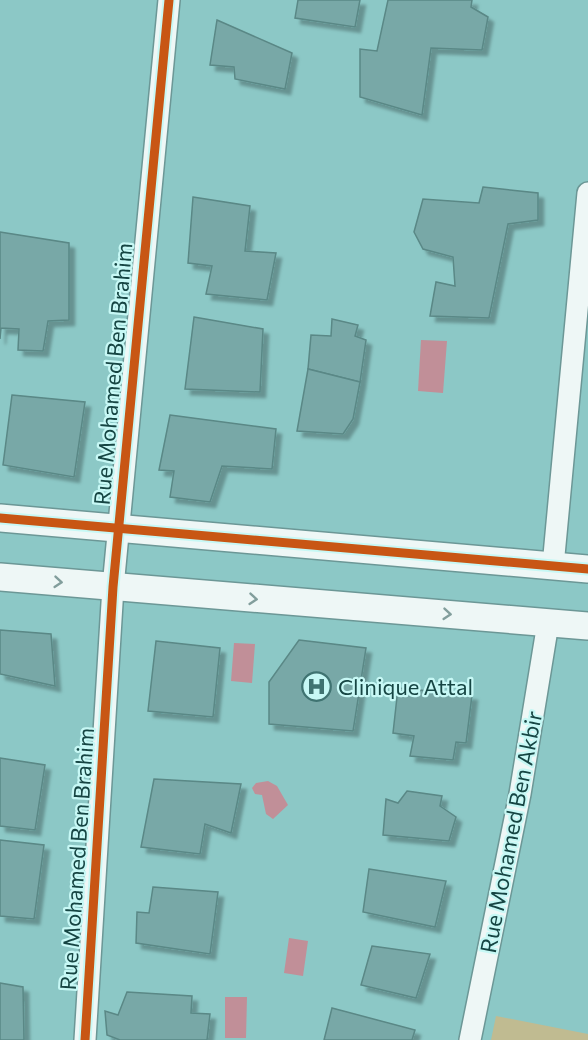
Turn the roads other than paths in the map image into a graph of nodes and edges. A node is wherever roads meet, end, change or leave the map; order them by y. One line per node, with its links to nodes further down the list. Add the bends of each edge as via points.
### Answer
1 (169, 0): 4 (street, Rue Mohamed Ben Brahim)
2 (588, 193): 5 (street)
3 (0, 518): 4 (street)
4 (118, 528): 5 (street); 8 (street, Rue Mohamed Ben Brahim)
5 (553, 566): 6 (street)
6 (588, 569)
7 (0, 577): 8 (street, one-way to 8)
8 (113, 588): 9 (street, one-way to 9); 11 (street, Rue Mohamed Ben Brahim)
9 (548, 623): 10 (street); 12 (street, Rue Mohamed Ben Akbir, via 522,783)
10 (588, 626)
11 (85, 1040)
12 (470, 1040)

